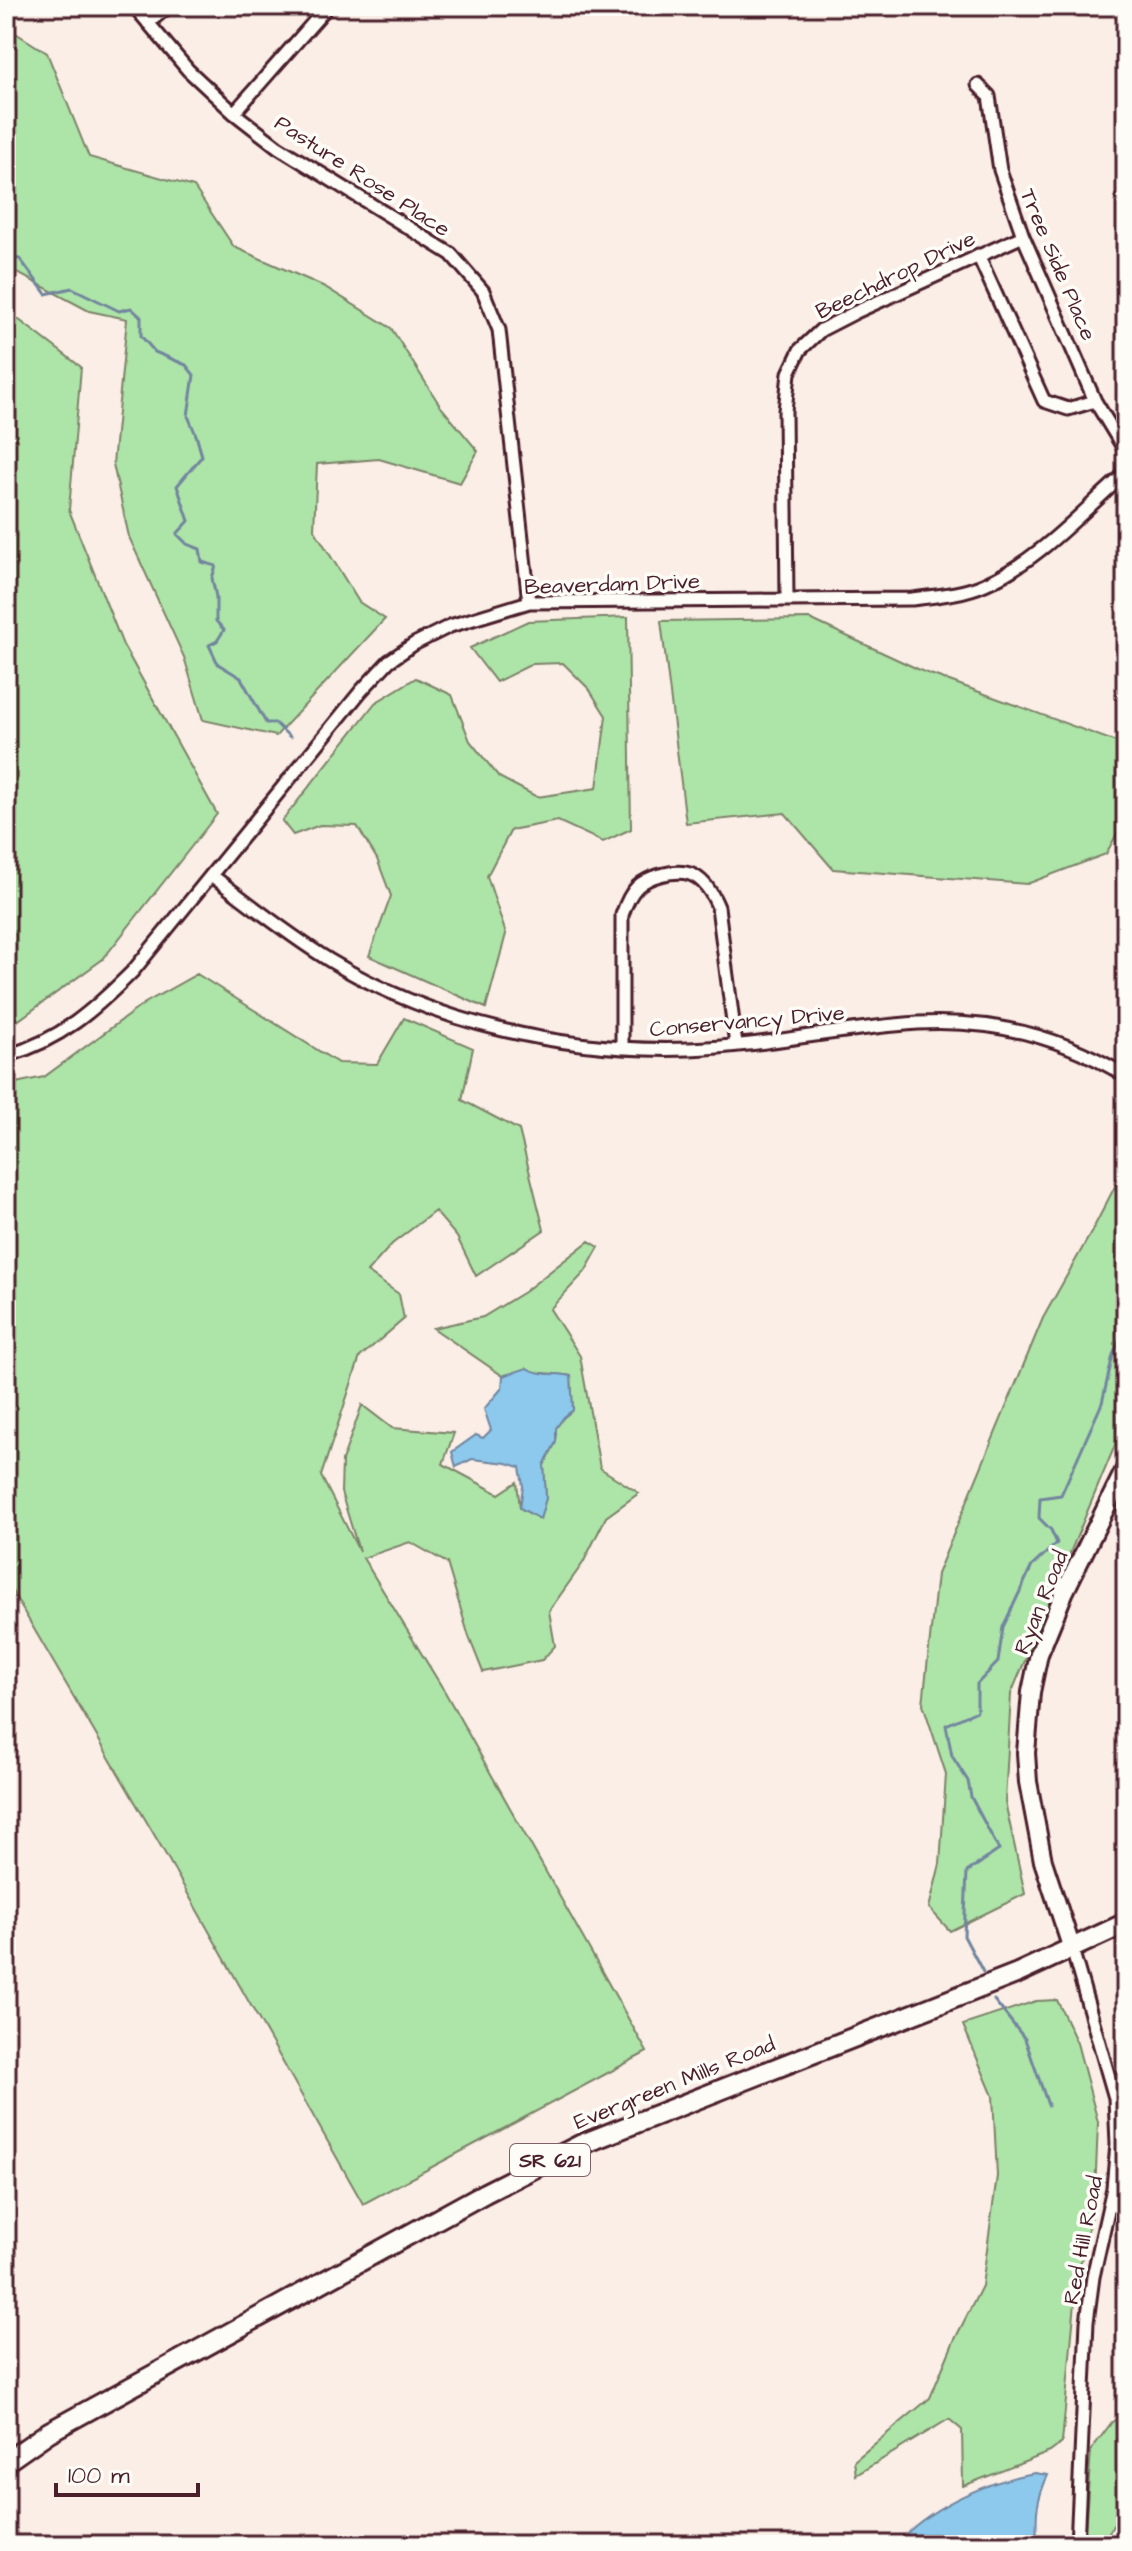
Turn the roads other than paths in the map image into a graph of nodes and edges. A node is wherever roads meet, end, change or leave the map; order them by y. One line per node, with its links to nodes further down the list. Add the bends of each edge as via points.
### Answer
1 (134, 6): 4 (street, Pasture Rose Place)
2 (169, 6): 4 (street)
3 (328, 6): 6 (street)
4 (148, 23): 6 (street, Pasture Rose Place)
5 (978, 85): 7 (street, Tree Side Place, via 989,96 1000,170)
6 (234, 113): 13 (street, Pasture Rose Place, via 278,147 451,254 483,291 499,330)
7 (1023, 236): 8 (street, Beechdrop Drive); 9 (street, Tree Side Place)
8 (978, 255): 9 (street, via 1044,401 1068,409); 12 (street, Beechdrop Drive, via 821,330 800,350 789,373 785,411)
9 (1095, 401): 10 (street, Tree Side Place)
10 (1126, 452)
11 (1126, 473): 12 (street, Beaverdam Drive, via 1053,539 983,585 912,599)
12 (787, 599): 13 (street, Beaverdam Drive)
13 (529, 602): 14 (street, Beaverdam Drive, via 450,626 389,661)
14 (211, 875): 16 (street, Conservancy Drive, via 332,962 451,1016 513,1033); 17 (street, Beaverdam Drive, via 95,1009 56,1037)
15 (736, 1045): 16 (street, Conservancy Drive); 16 (street, via 718,907 700,879 675,872 638,886 622,915); 18 (street, Conservancy Drive, via 919,1023 998,1027 1075,1048)
16 (622, 1048)
17 (6, 1056)
18 (1126, 1076)
19 (1126, 1467): 21 (main road, Ryan Road, via 1064,1593 1039,1654 1031,1692 1028,1782 1043,1861)
20 (1126, 1923): 21 (main road, Evergreen Mills Road / SR 621)
21 (1072, 1949): 22 (street, Red Hill Road, via 1115,2098); 24 (main road, Evergreen Mills Road / SR 621, via 580,2145 49,2432)
22 (1113, 2188): 23 (street); 25 (street, Red Hill Road, via 1087,2322)
23 (1126, 2191)
24 (6, 2462)
25 (1077, 2545)

